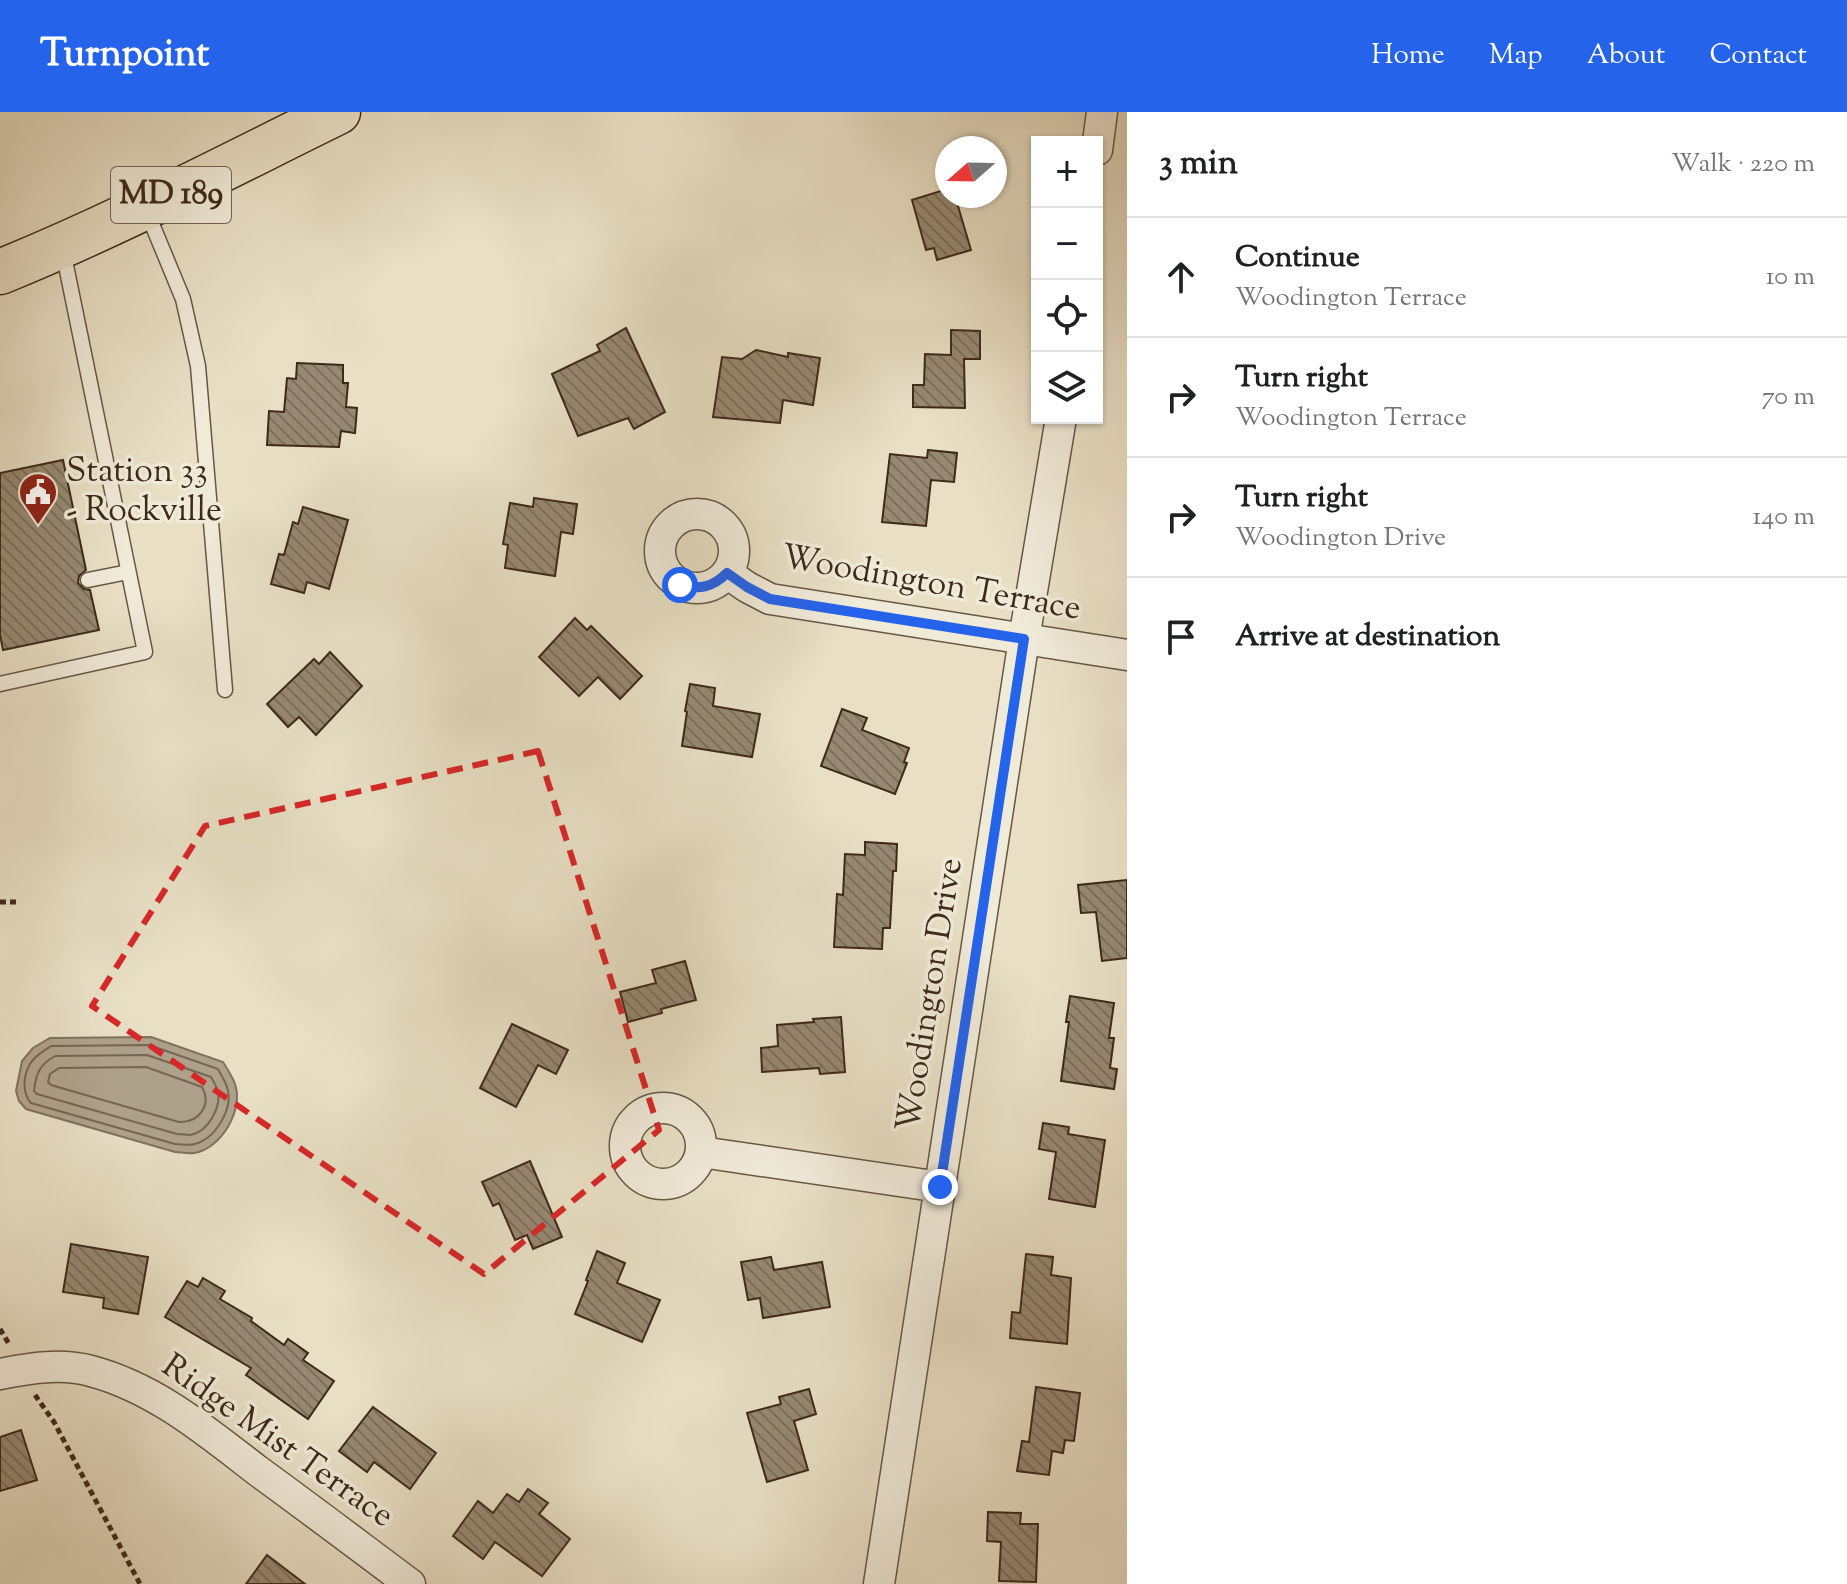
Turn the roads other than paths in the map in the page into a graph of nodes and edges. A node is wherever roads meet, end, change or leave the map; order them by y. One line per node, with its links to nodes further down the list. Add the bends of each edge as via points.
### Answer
1 (338, 112): 4 (main road, MD 189)
2 (1102, 112): 3 (street)
3 (1099, 136)
4 (145, 207): 5 (main road, MD 189); 14 (lane, via 183,299 198,366)
5 (62, 246): 6 (main road, MD 189); 8 (lane)
6 (0, 272)
7 (1060, 424): 11 (street, Woodington Drive)
8 (128, 572): 10 (lane); 13 (lane, via 145,652)
9 (727, 573): 11 (street, Woodington Terrace, via 770,599)
10 (88, 580)
11 (1024, 639): 12 (street, Woodington Terrace); 16 (street, Woodington Drive)
12 (1127, 655)
13 (0, 684)
14 (225, 690)
15 (701, 1152): 16 (street)
16 (940, 1187): 19 (street, Woodington Drive)
17 (0, 1374): 18 (street, Ridge Mist Terrace, via 59,1366 127,1383 173,1408)
18 (410, 1584)
19 (879, 1584)

